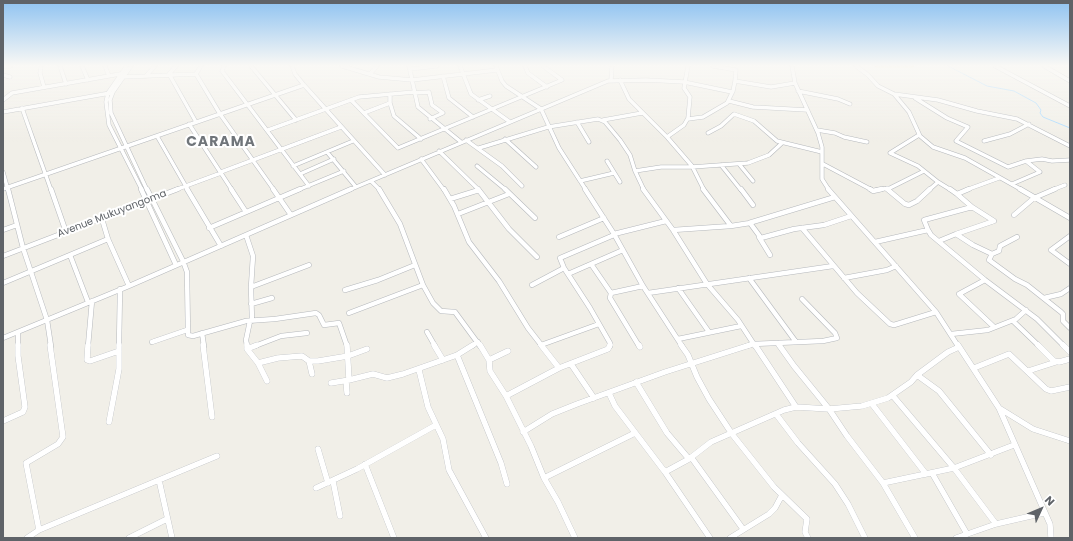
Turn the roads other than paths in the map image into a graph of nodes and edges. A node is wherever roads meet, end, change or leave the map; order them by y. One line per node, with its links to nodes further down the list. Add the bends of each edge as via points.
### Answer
1 (21, 91): 30 (street, via 12,93)
2 (179, 91): 52 (street)
3 (206, 91): 46 (street)
4 (237, 91): 35 (street)
5 (271, 91): 26 (street)
6 (285, 91): 26 (street)
7 (310, 91): 39 (street)
8 (447, 91): 47 (street, via 449,98)
9 (468, 91): 32 (street)
10 (514, 91): 29 (street)
11 (536, 91): 29 (street)
12 (584, 91): 41 (street)
13 (625, 91): 45 (street)
14 (686, 91): 49 (street, via 690,97)
15 (728, 91): 21 (street)
16 (798, 91): 42 (street)
17 (799, 91): 36 (street)
18 (888, 91): 25 (street)
19 (1042, 91): 37 (street)
20 (113, 92): 22 (street); 76 (street, via 110,100 111,113)
21 (732, 92): 33 (street)
22 (108, 93): 38 (street); 77 (street, via 106,102 109,125)
23 (414, 93): 24 (street); 48 (street, via 418,108); 48 (street, via 429,92 432,105 443,113)
24 (390, 94): 31 (street, via 367,95); 34 (street)
25 (894, 94): 28 (street); 63 (street, via 909,112)
26 (274, 95): 35 (street); 50 (street)
27 (490, 96): 32 (street)
28 (912, 96): 56 (street, via 938,100); 88 (street, via 947,118 968,127 956,141 1008,167)
29 (522, 97): 40 (street); 41 (street)
30 (3, 100)
31 (352, 100): 39 (street); 44 (street)
32 (478, 100): 40 (street)
33 (729, 101): 42 (street, via 748,106); 49 (street, via 703,117)
34 (390, 103): 44 (street); 66 (street, via 394,116)
35 (247, 104): 46 (street); 60 (street)
36 (850, 104)
37 (1070, 106)
38 (22, 108): 43 (street); 102 (street)
39 (326, 109): 50 (street); 57 (street)
40 (492, 109): 47 (street); 53 (street)
41 (541, 109): 53 (street); 58 (street)
42 (807, 110): 61 (street)
43 (3, 112)
44 (364, 113): 66 (street, via 398,148)
45 (642, 113): 51 (street); 65 (street)
46 (220, 114): 52 (street); 86 (street)
47 (473, 117): 59 (street)
48 (430, 119): 59 (street)
49 (688, 119): 65 (street, via 684,126)
50 (296, 120): 60 (street)
51 (603, 120): 54 (street); 97 (street, via 627,150)
52 (196, 122): 55 (street)
53 (510, 122): 68 (street)
54 (577, 122): 58 (street); 72 (street)
55 (189, 124): 64 (street); 100 (street)
56 (1029, 124): 70 (street, via 1010,134); 75 (street)
57 (341, 127): 69 (street); 79 (street, Avenue Mukuyangoma)
58 (548, 127): 67 (street); 107 (street)
59 (444, 129): 66 (street); 71 (street)
60 (268, 130): 79 (street)
61 (817, 130): 73 (street); 82 (street)
62 (708, 133): 74 (street, via 721,126 734,114 754,121)
63 (919, 135): 99 (street, via 890,153 918,166); 105 (street, via 933,147 962,157)
64 (157, 136): 76 (street); 113 (street)
65 (667, 137): 95 (street)
66 (422, 139)
67 (505, 139): 78 (street); 94 (street)
68 (466, 140): 71 (street); 78 (street)
69 (353, 141): 81 (street); 104 (street)
70 (984, 141)
71 (461, 142): 80 (street)
72 (589, 142)
73 (867, 142)
74 (782, 143): 82 (street); 89 (street, via 769,155)
75 (1070, 146)
76 (126, 147): 77 (street); 126 (street)
77 (121, 148): 102 (street); 126 (street)
78 (479, 148): 115 (street)
79 (281, 150): 86 (street, Avenue Mukuyangoma); 92 (street)
80 (439, 151): 84 (street); 119 (street)
81 (328, 152): 83 (street); 92 (street)
82 (822, 152): 90 (street)
83 (334, 159): 96 (street); 103 (street)
84 (421, 159): 104 (street); 125 (street)
85 (1070, 160): 88 (street)
86 (253, 161): 100 (street, Avenue Mukuyangoma); 123 (street)
87 (607, 161): 101 (street)
88 (1026, 161): 111 (street, via 1040,172)
89 (739, 164): 91 (street); 108 (street)
90 (823, 164): 118 (street, via 872,191); 122 (street, via 824,183)
91 (721, 165): 95 (street); 128 (street)
92 (293, 166): 103 (street)
93 (477, 166): 120 (street)
94 (536, 167)
95 (692, 168): 97 (street, via 661,167); 142 (street, via 702,188)
96 (344, 171): 114 (street); 116 (street)
97 (635, 171): 139 (street, via 641,187)
98 (3, 172): 117 (street)
99 (924, 172): 110 (street); 118 (street)
100 (221, 173): 113 (street, Avenue Mukuyangoma); 130 (street)
101 (614, 173): 107 (street); 109 (street)
102 (46, 174): 117 (street); 148 (street)
103 (300, 174): 114 (street)
104 (385, 175): 106 (street)
105 (999, 178): 111 (street); 121 (street)
106 (371, 181): 116 (street); 172 (street, via 400,224)
107 (580, 181): 136 (street)
108 (753, 181)
109 (620, 182)
110 (938, 182): 118 (street, via 909,205); 121 (street)
111 (1012, 184): 124 (street)
112 (1065, 185): 124 (street)
113 (185, 186): 126 (street, Avenue Mukuyangoma); 143 (street)
114 (310, 186): 123 (street)
115 (522, 186)
116 (356, 187): 132 (street)
117 (5, 189): 141 (street)
118 (887, 189)
119 (479, 190): 125 (street); 127 (street)
120 (509, 194): 127 (street); 135 (street)
121 (957, 194): 129 (street)
122 (835, 197): 134 (street); 140 (street)
123 (281, 198): 130 (street); 132 (street)
124 (1034, 198): 133 (street); 137 (street)
125 (450, 199): 131 (street)
126 (149, 200): 138 (street, Avenue Mukuyangoma); 167 (street); 170 (street)
127 (488, 203): 131 (street); 166 (street)
128 (753, 205)
129 (972, 206): 147 (street, via 924,220); 150 (street, via 994,221)
130 (246, 212): 143 (street)
131 (458, 214): 223 (street, via 469,242 499,281)
132 (291, 215): 151 (street)
133 (1014, 215)
134 (851, 216): 144 (street, via 824,225); 158 (street)
135 (535, 218)
136 (604, 218): 149 (street); 153 (street)
137 (1070, 218)
138 (102, 219): 148 (street, Avenue Mukuyangoma); 156 (street)
139 (666, 221): 146 (street); 149 (street)
140 (749, 223): 142 (street); 154 (street)
141 (17, 225): 145 (street); 160 (street)
142 (731, 226): 146 (street)
143 (209, 228): 159 (street)
144 (802, 228): 154 (street); 173 (street)
145 (3, 230)
146 (673, 230): 182 (street)
147 (928, 230): 157 (street); 158 (street)
148 (66, 232): 160 (street, Avenue Mukuyangoma)
149 (614, 234): 161 (street); 175 (street, via 562,257 560,261)
150 (956, 234): 157 (street); 162 (street)
151 (246, 235): 159 (street); 187 (street, via 253,256)
152 (1070, 236): 169 (street, via 1051,250)
153 (559, 237)
154 (759, 237): 164 (street)
155 (1017, 237): 162 (street, via 1000,246 1000,250)
156 (108, 239): 163 (street); 185 (street)
157 (939, 241): 180 (street)
158 (875, 242): 174 (street)
159 (221, 246): 167 (street)
160 (23, 248): 165 (street, Avenue Mukuyangoma); 176 (street)
161 (623, 250): 168 (street); 186 (street)
162 (992, 254): 195 (street, via 988,259 990,261)
163 (70, 255): 176 (street); 197 (street)
164 (770, 255)
165 (3, 256)
166 (537, 257)
167 (183, 261): 170 (street); 209 (street, via 188,285)
168 (591, 264): 177 (street); 193 (street)
169 (1070, 264)
170 (176, 265): 185 (street)
171 (309, 265): 187 (street)
172 (415, 265): 183 (street); 191 (street)
173 (833, 266): 178 (street); 179 (street)
174 (896, 266): 179 (street); 200 (street)
175 (564, 268): 177 (street); 184 (street)
176 (31, 272): 181 (street); 202 (street)
177 (568, 274): 205 (street)
178 (749, 278): 182 (street); 220 (street)
179 (844, 278): 200 (street, via 890,324)
180 (985, 280): 199 (street); 207 (street, via 959,294)
181 (3, 283)
182 (707, 284): 188 (street); 206 (street)
183 (423, 285): 201 (street); 219 (street, via 438,310 455,312)
184 (532, 285)
185 (129, 286): 190 (street)
186 (643, 286): 192 (street); 193 (street)
187 (251, 287): 198 (street)
188 (678, 288): 192 (street); 212 (street)
189 (1070, 288): 195 (street, via 1061,294)
190 (120, 289): 197 (street); 228 (street)
191 (345, 290)
192 (648, 293): 217 (street)
193 (611, 294): 224 (street, via 610,298)
194 (272, 298): 198 (street)
195 (1044, 298): 208 (street, via 1064,314 1063,321)
196 (802, 299): 220 (street, via 837,338)
197 (90, 301): 202 (street); 228 (street, via 87,360)
198 (251, 304): 203 (street)
199 (1026, 310): 204 (street); 230 (street)
200 (936, 312): 215 (street)
201 (350, 313)
202 (47, 320): 210 (street); 290 (street, via 63,437 58,444 26,463)
203 (251, 321): 213 (street); 226 (street, via 246,340); 232 (street, via 316,313 324,325 339,323 347,343)
204 (1013, 321): 207 (street); 237 (street)
205 (599, 324): 223 (street); 239 (street, via 610,342 610,347)
206 (741, 326): 212 (street); 222 (street)
207 (994, 327): 215 (street, via 983,331)
208 (1070, 328)
209 (187, 330): 213 (street, via 190,336); 218 (street)
210 (18, 332): 216 (street); 263 (street, via 18,356 25,408 23,412)
211 (427, 332): 234 (street)
212 (709, 332): 217 (street)
213 (202, 333): 262 (street)
214 (307, 333): 226 (street, via 281,336)
215 (951, 334): 225 (street)
216 (3, 338)
217 (678, 339): 240 (street)
218 (152, 342)
219 (478, 342): 231 (street); 235 (street)
220 (796, 342): 221 (street)
221 (778, 343): 222 (street); 260 (street)
222 (753, 344): 240 (street); 258 (street)
223 (541, 345): 241 (street)
224 (640, 347)
225 (959, 347): 242 (street); 246 (street)
226 (247, 349): 238 (street)
227 (367, 349): 232 (street)
228 (119, 351): 264 (street, via 119,369)
229 (508, 351): 235 (street)
230 (1070, 352)
231 (457, 355): 234 (street); 283 (street, via 501,463)
232 (348, 356): 236 (street); 247 (street)
233 (1070, 359): 237 (street)
234 (443, 360): 243 (street)
235 (489, 360): 254 (street, via 490,371)
236 (309, 361): 238 (street, via 302,356); 245 (street)
237 (1056, 362): 244 (street)
238 (258, 363): 248 (street)
239 (571, 364): 241 (street); 256 (street)
240 (692, 364): 249 (street); 268 (street, via 703,389)
241 (559, 368): 254 (street)
242 (974, 368): 244 (street, via 1009,354); 259 (street)
243 (418, 370): 247 (street, via 387,378 373,374); 265 (street, via 428,407)
244 (1028, 371): 251 (street, via 1048,390)
245 (312, 374)
246 (917, 375): 255 (street); 272 (street, via 939,391)
247 (348, 380): 250 (street); 252 (street)
248 (267, 382)
249 (636, 382): 253 (street); 274 (street, via 667,433)
250 (331, 383)
251 (1070, 387)
252 (347, 393)
253 (609, 394): 256 (street); 267 (street)
254 (506, 396): 266 (street)
255 (893, 396): 257 (street); 276 (street)
256 (594, 398): 266 (street, via 552,414)
257 (872, 404): 260 (street); 278 (street)
258 (796, 407): 260 (street); 261 (street)
259 (999, 408): 269 (street, via 1033,429); 270 (street)
260 (829, 409): 282 (street)
261 (776, 414): 268 (street); 303 (street, via 835,484)
262 (212, 417)
263 (3, 421)
264 (109, 422)
265 (436, 425): 275 (street); 298 (street, via 443,439 449,470)
266 (523, 432): 279 (street)
267 (634, 433): 277 (street); 279 (street)
268 (732, 434): 274 (street, via 711,442); 285 (street)
269 (1070, 441)
270 (1014, 445): 272 (street); 286 (street)
271 (318, 449): 281 (street)
272 (991, 455): 276 (street)
273 (217, 456): 280 (street)
274 (690, 458): 277 (street); 291 (street)
275 (365, 464): 281 (street); 294 (street)
276 (954, 468): 278 (street); 289 (street)
277 (665, 472): 300 (street)
278 (929, 473): 282 (street); 292 (street)
279 (544, 478): 299 (street)
280 (159, 480): 288 (street); 290 (street)
281 (331, 482): 284 (street); 287 (street)
282 (883, 483): 304 (street)
283 (506, 484)
284 (316, 488)
285 (782, 495): 291 (street, via 769,514); 302 (street, via 807,519 805,532)
286 (1044, 513): 289 (street); 306 (street, via 1050,524)
287 (340, 516)
288 (167, 519): 293 (street); 297 (street)
289 (996, 524): 292 (street)
290 (39, 530): 295 (street)
291 (743, 530): 301 (street)
292 (967, 534): 305 (street)
293 (138, 536): 296 (street)
294 (393, 537)
295 (27, 538)
296 (129, 538)
297 (172, 538)
298 (486, 538)
299 (575, 538)
300 (710, 538)
301 (730, 538)
302 (808, 538)
303 (865, 538)
304 (915, 538)
305 (956, 538)
306 (1051, 538)

